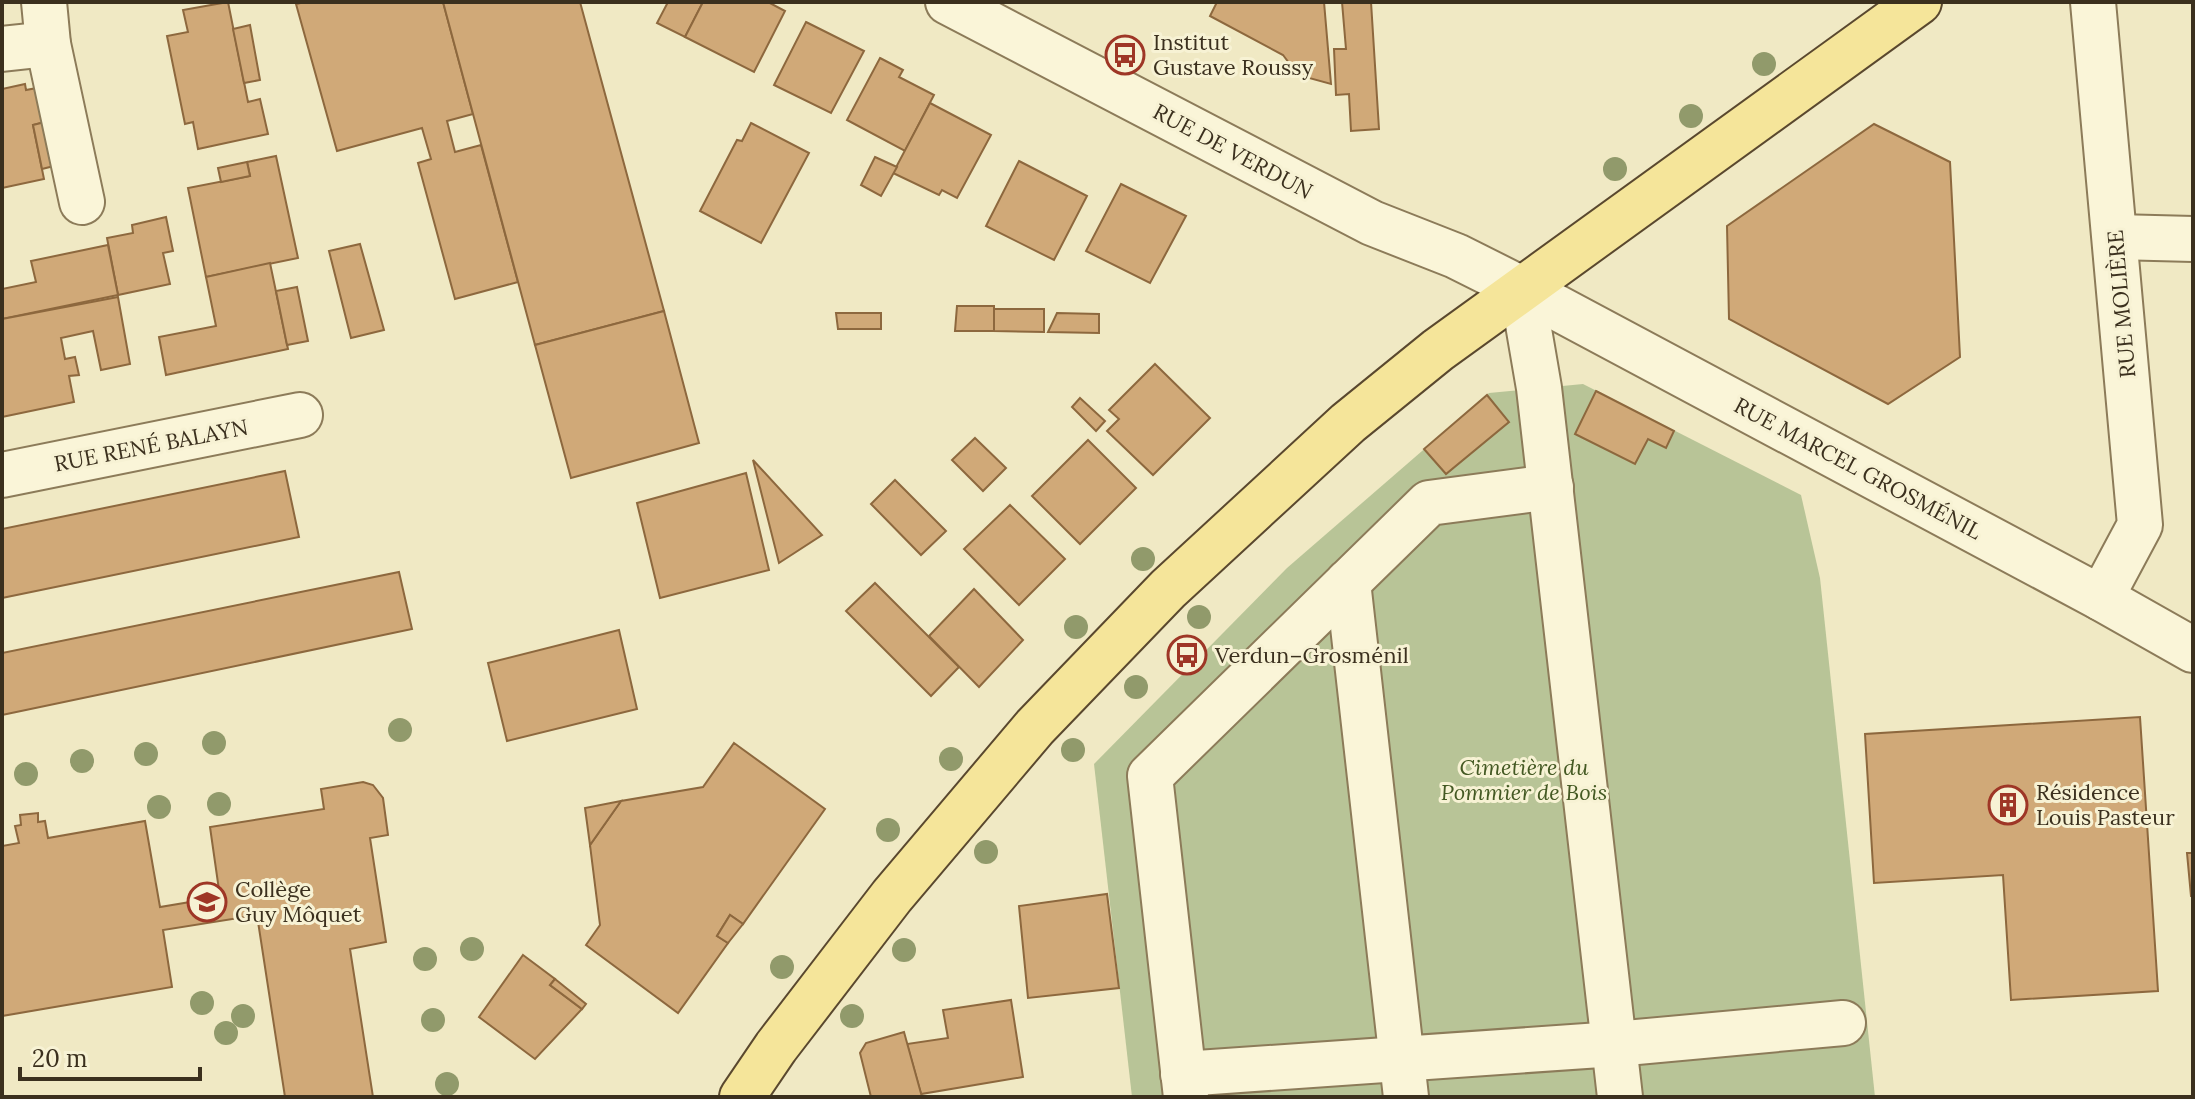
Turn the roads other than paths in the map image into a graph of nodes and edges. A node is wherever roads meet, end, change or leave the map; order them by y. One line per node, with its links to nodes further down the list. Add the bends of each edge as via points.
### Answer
1 (948, 2): 10 (street, RUE DE VERDUN, via 1372,223)
2 (1919, 2): 4 (main road)
3 (2093, 2): 8 (street, RUE MOLIÈRE)
4 (1878, 15): 10 (main road)
5 (46, 23): 6 (street); 7 (street)
6 (2, 49)
7 (82, 202)
8 (2116, 237): 9 (street); 15 (street, RUE MOLIÈRE, via 2140,525)
9 (2193, 239)
10 (1522, 289): 13 (street); 15 (street, RUE MARCEL GROSMÉNIL); 21 (main road, via 1348,423 1168,589 1057,704 892,896)
11 (300, 415): 12 (street, RUE RENÉ BALAYN)
12 (2, 475)
13 (1551, 487): 14 (street, via 1429,503); 18 (street)
14 (1348, 582): 19 (street); 20 (street, via 1150,776)
15 (2101, 598): 16 (street, RUE MARCEL GROSMÉNIL)
16 (2193, 650)
17 (1843, 1023): 18 (street)
18 (1615, 1044): 19 (street); 22 (street)
19 (1403, 1078): 20 (street)
20 (1184, 1086)
21 (742, 1097)
22 (1620, 1097)

